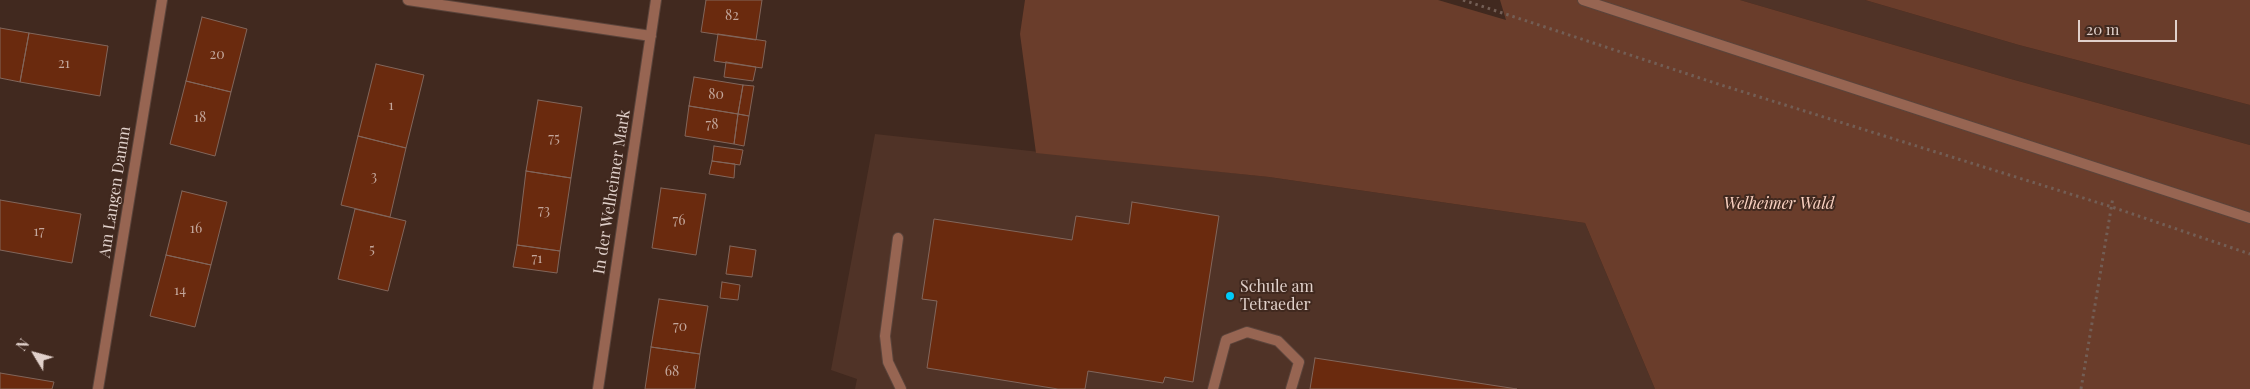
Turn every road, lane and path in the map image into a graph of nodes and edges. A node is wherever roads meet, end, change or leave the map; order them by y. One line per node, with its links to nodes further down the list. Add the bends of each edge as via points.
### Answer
1 (162, 0): 11 (street, Am Langen Damm)
2 (408, 0): 6 (street)
3 (656, 0): 6 (street, In der Welheimer Mark)
4 (1463, 0): 7 (path, via 1718,84)
5 (1583, 0): 8 (street)
6 (651, 36): 12 (street, In der Welheimer Mark)
7 (2112, 207): 10 (path); 16 (path)
8 (2250, 218)
9 (898, 238): 13 (street, via 885,336 888,362)
10 (2250, 254)
11 (98, 389)
12 (598, 389)
13 (902, 389)
14 (1213, 389): 15 (street, via 1226,340 1247,332 1278,341 1299,362)
15 (1291, 389)
16 (2081, 389)

